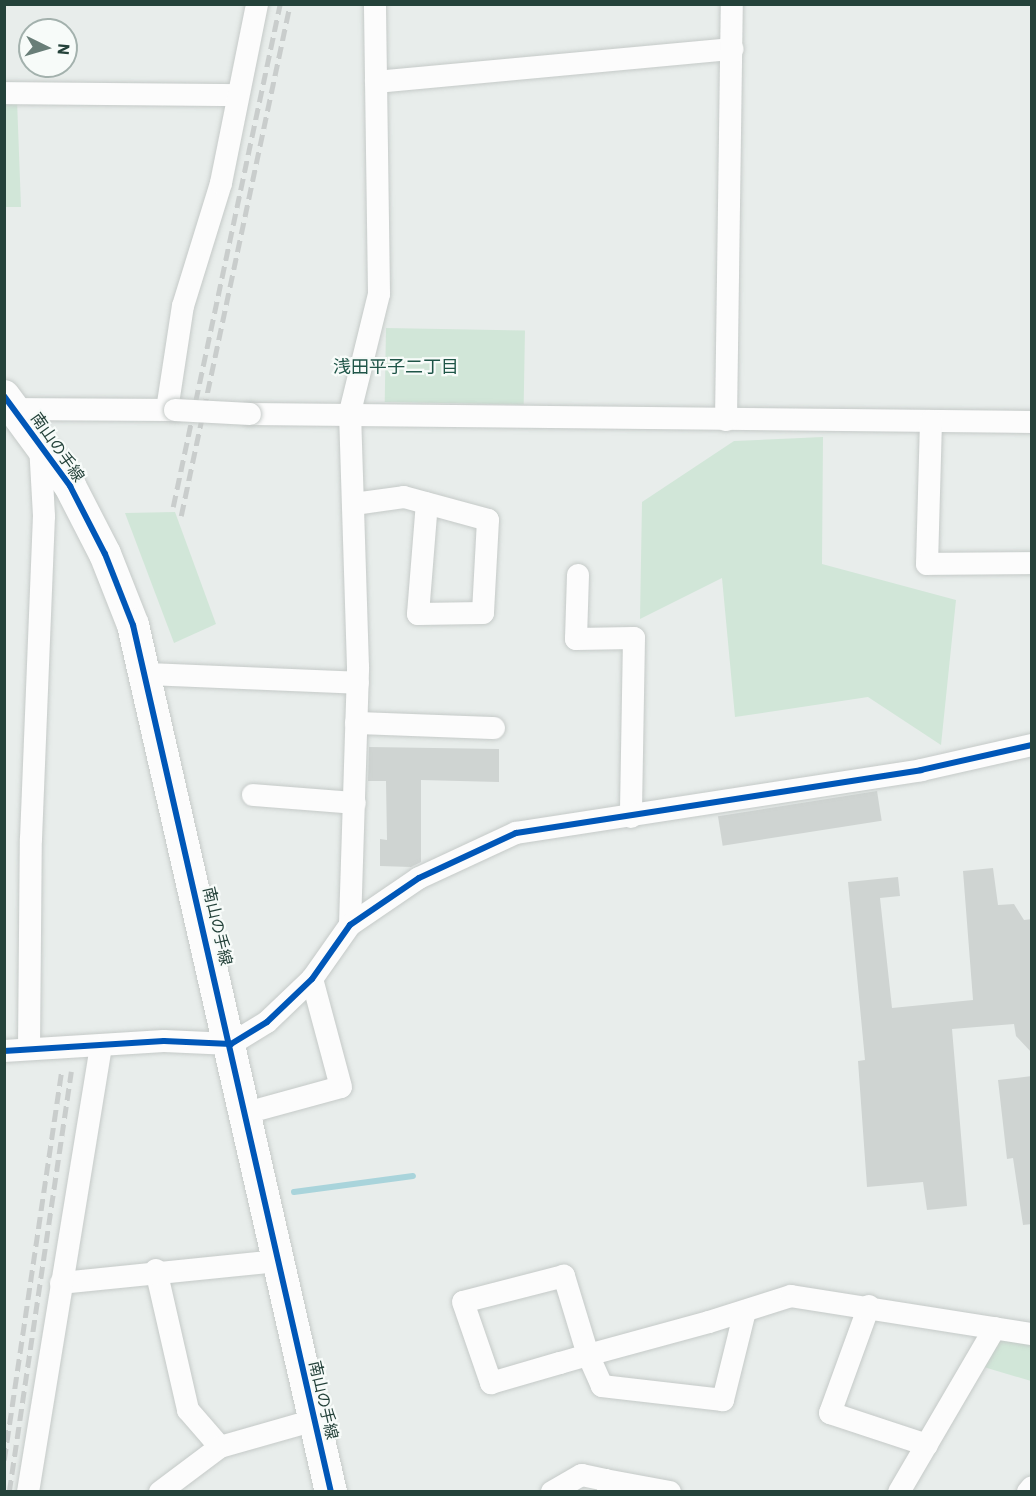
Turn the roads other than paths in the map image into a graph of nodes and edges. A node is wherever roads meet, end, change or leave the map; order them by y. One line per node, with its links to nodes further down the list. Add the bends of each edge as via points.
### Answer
1 (256, 4): 7 (street)
2 (375, 4): 5 (street)
3 (732, 4): 4 (street)
4 (732, 49): 5 (street); 11 (street)
5 (376, 82): 10 (street, via 380,294)
6 (4, 93): 7 (street)
7 (238, 95): 9 (street, via 221,183 183,306)
8 (8, 405): 9 (street); 14 (street, 南山の手線)
9 (171, 410): 10 (street, bridge, via 250,414)
10 (350, 412): 11 (street); 16 (street)
11 (726, 420): 12 (street)
12 (931, 421): 13 (street); 17 (street, via 927,564)
13 (1032, 422)
14 (40, 444): 19 (street, 南山の手線, via 70,486 105,554); 30 (street, via 44,516 31,839)
15 (426, 503): 15 (street, via 418,614 483,613 488,520); 16 (street, via 404,497)
16 (354, 504): 20 (street)
17 (1032, 564)
18 (578, 575): 26 (street, via 576,639 634,638)
19 (147, 674): 20 (street); 29 (street, 南山の手線)
20 (358, 683): 21 (street)
21 (356, 723): 22 (street); 25 (street)
22 (494, 728)
23 (1032, 745): 26 (street, via 921,770)
24 (253, 795): 25 (street)
25 (355, 802): 27 (street)
26 (631, 817): 27 (street, via 498,838 419,878)
27 (350, 925): 28 (street)
28 (312, 979): 29 (street, via 267,1022); 33 (street, via 341,1087)
29 (231, 1044): 31 (street, via 164,1041); 33 (street, 南山の手線)
30 (29, 1048): 31 (street); 32 (street)
31 (101, 1048): 36 (street)
32 (4, 1051)
33 (246, 1113): 34 (street, 南山の手線)
34 (279, 1261): 35 (street); 42 (street, 南山の手線)
35 (156, 1270): 36 (street); 44 (street, via 188,1410)
36 (61, 1284): 47 (street)
37 (869, 1306): 38 (street, via 791,1296); 39 (street); 43 (street, via 830,1413)
38 (745, 1311): 41 (street); 41 (street, via 723,1400 602,1386)
39 (995, 1328): 40 (street); 43 (street)
40 (1032, 1334)
41 (588, 1355): 41 (street, via 564,1276 463,1302 491,1383)
42 (315, 1420): 44 (street); 49 (street, 南山の手線)
43 (927, 1445): 52 (street)
44 (220, 1447): 48 (street)
45 (607, 1485): 50 (street, via 582,1475); 51 (street)
46 (1032, 1487): 53 (street)
47 (28, 1491)
48 (160, 1491)
49 (331, 1491)
50 (552, 1491)
51 (669, 1491)
52 (899, 1491)
53 (1028, 1491)

